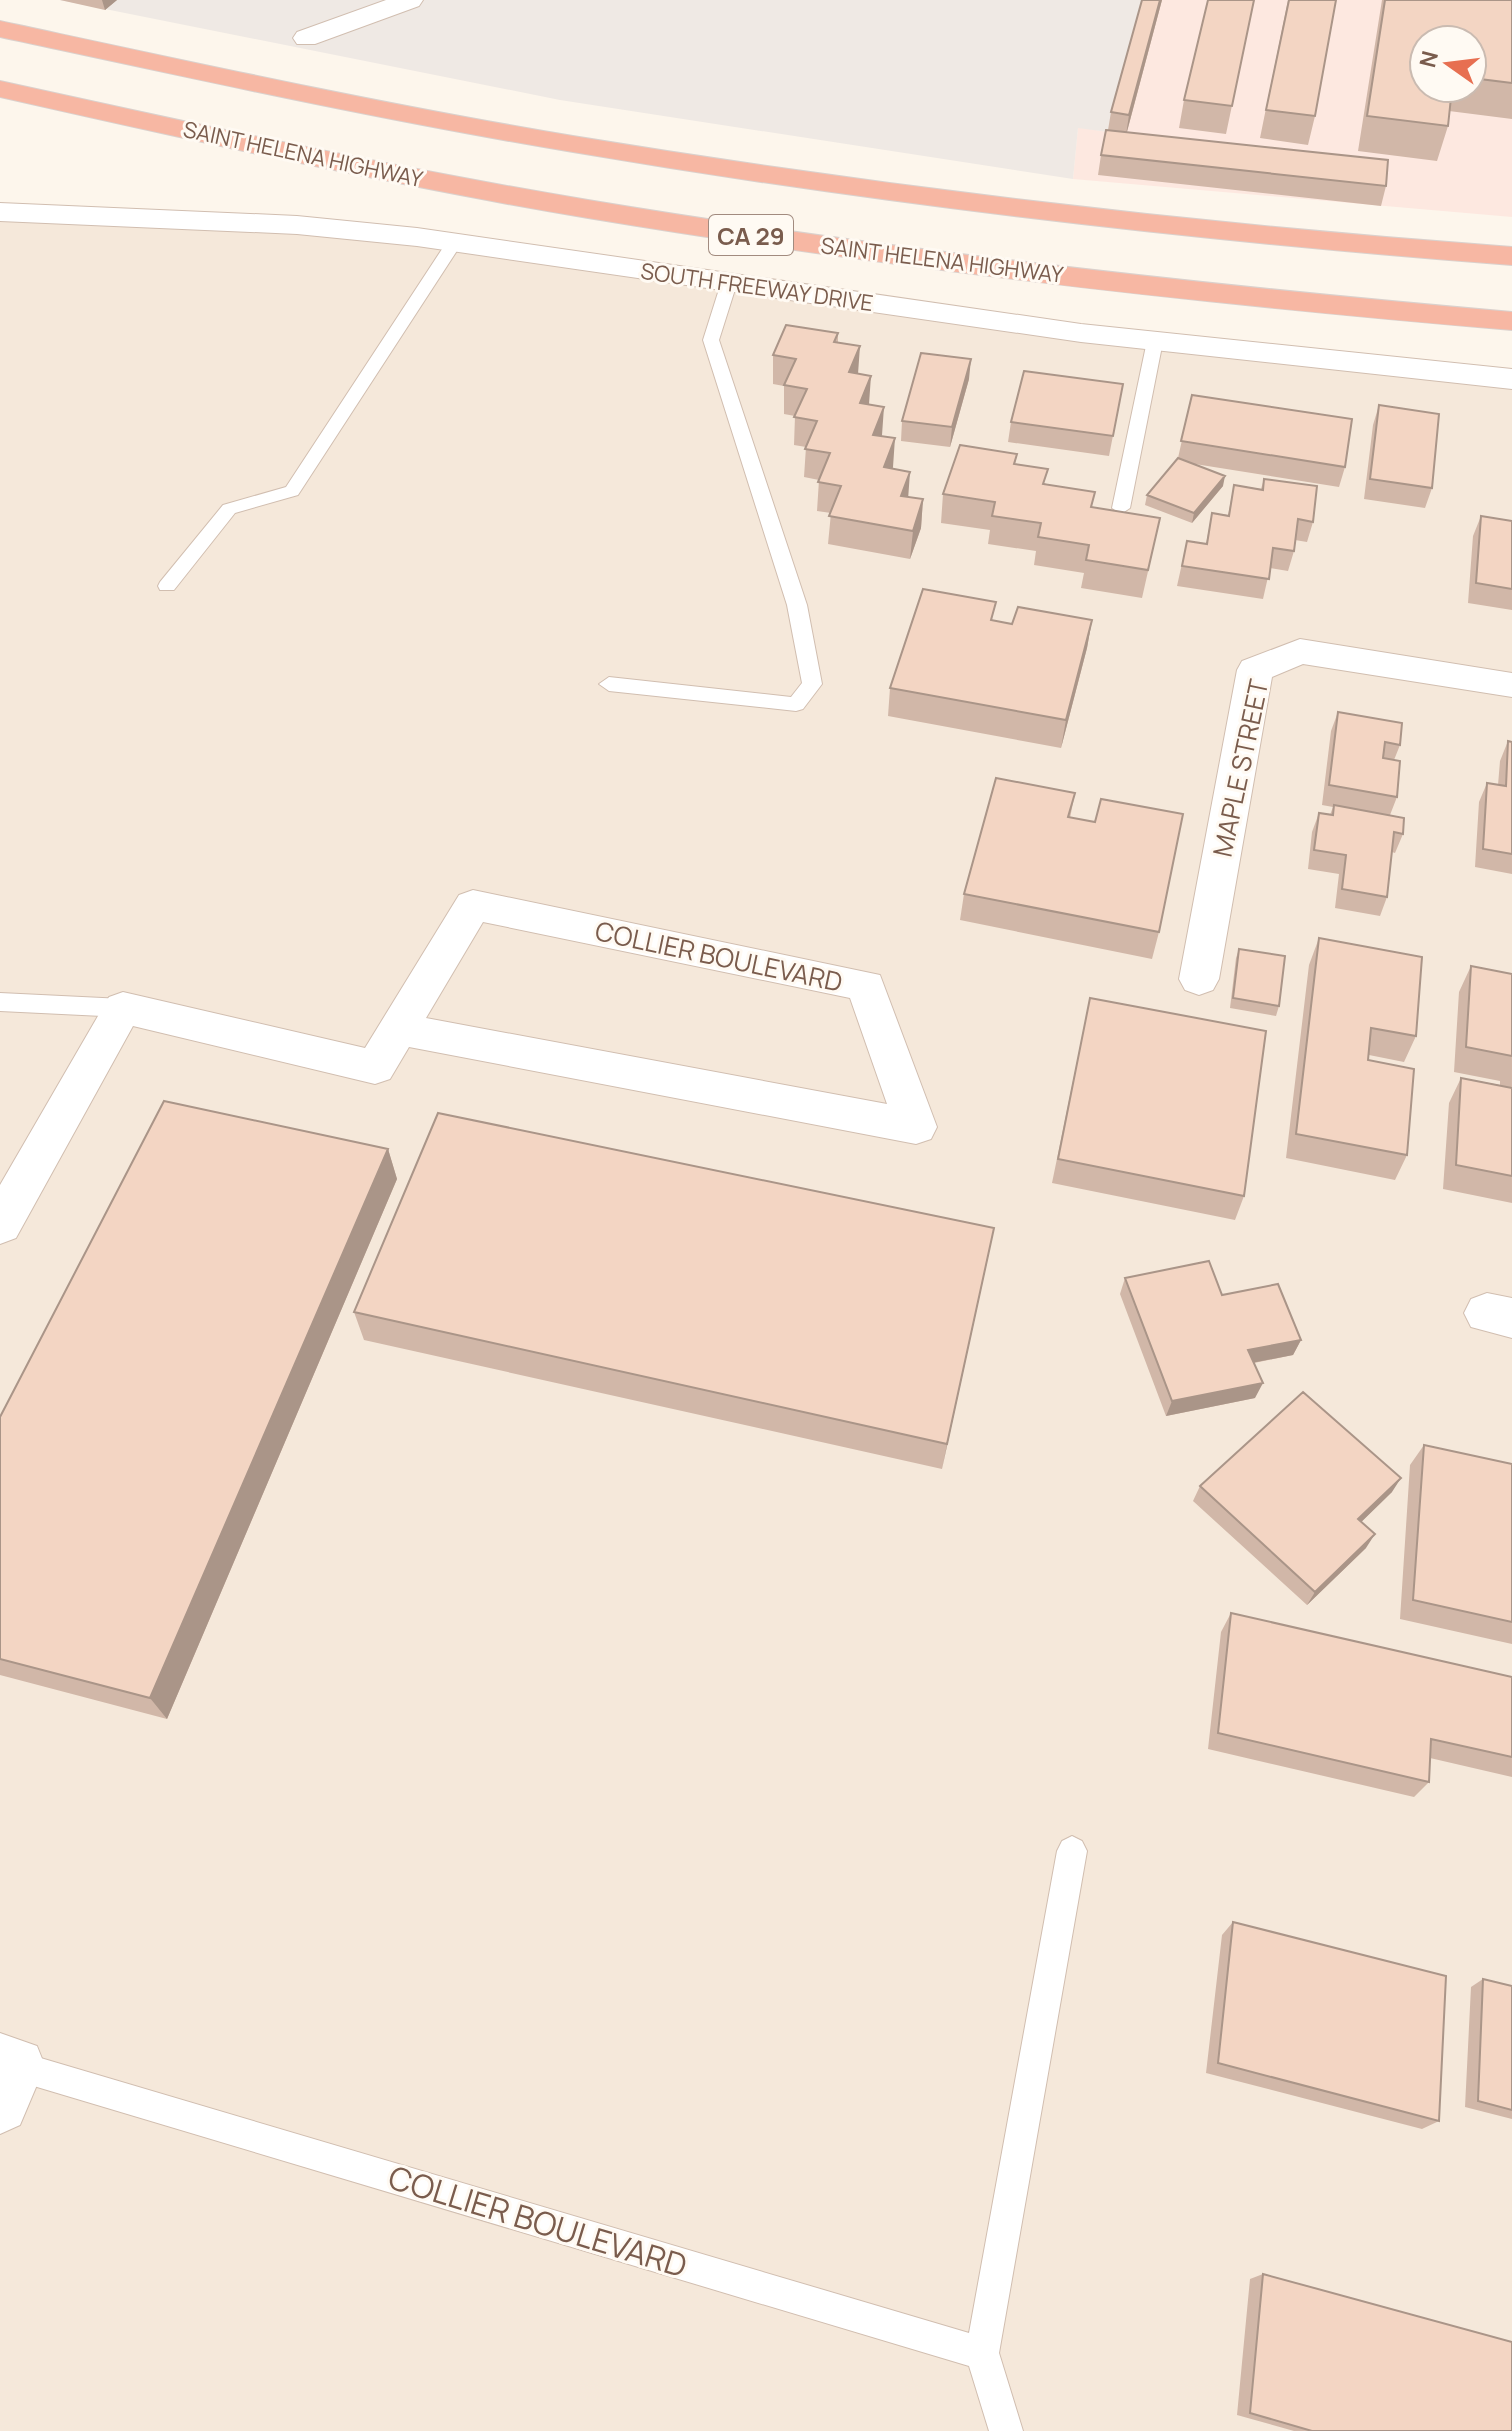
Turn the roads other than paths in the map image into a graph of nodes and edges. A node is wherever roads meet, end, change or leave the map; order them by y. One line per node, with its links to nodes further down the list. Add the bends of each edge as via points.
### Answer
1 (410, 0): 3 (street)
2 (0, 29): 7 (highway, CA 29, via 435,120 765,174 1120,220)
3 (306, 38)
4 (0, 89): 9 (highway, SAINT HELENA HIGHWAY / CA 29, via 418,178 743,233 1125,284)
5 (0, 212): 6 (street, SOUTH FREEWAY DRIVE, via 297,225)
6 (454, 243): 8 (street, SOUTH FREEWAY DRIVE); 13 (lane, via 292,491 229,509)
7 (1512, 256)
8 (729, 283): 10 (street, SOUTH FREEWAY DRIVE); 14 (lane, via 711,340 797,605 812,684 796,704)
9 (1512, 321)
10 (1155, 341): 11 (street, SOUTH FREEWAY DRIVE); 12 (lane)
11 (1512, 379)
12 (1121, 508)
13 (167, 586)
14 (609, 684)
15 (1512, 685): 16 (street, MAPLE STREET, via 1300,651 1255,670)
16 (1199, 979)
17 (0, 1002): 18 (lane)
18 (123, 1008): 19 (street, COLLIER BOULEVARD, via 375,1067); 20 (street)
19 (398, 1029): 19 (street, COLLIER BOULEVARD, via 473,905 866,986 916,1127)
20 (0, 1225)
21 (1072, 1851): 23 (lane)
22 (6, 2077): 23 (lane, COLLIER BOULEVARD)
23 (982, 2353): 24 (lane)
24 (1006, 2431)

